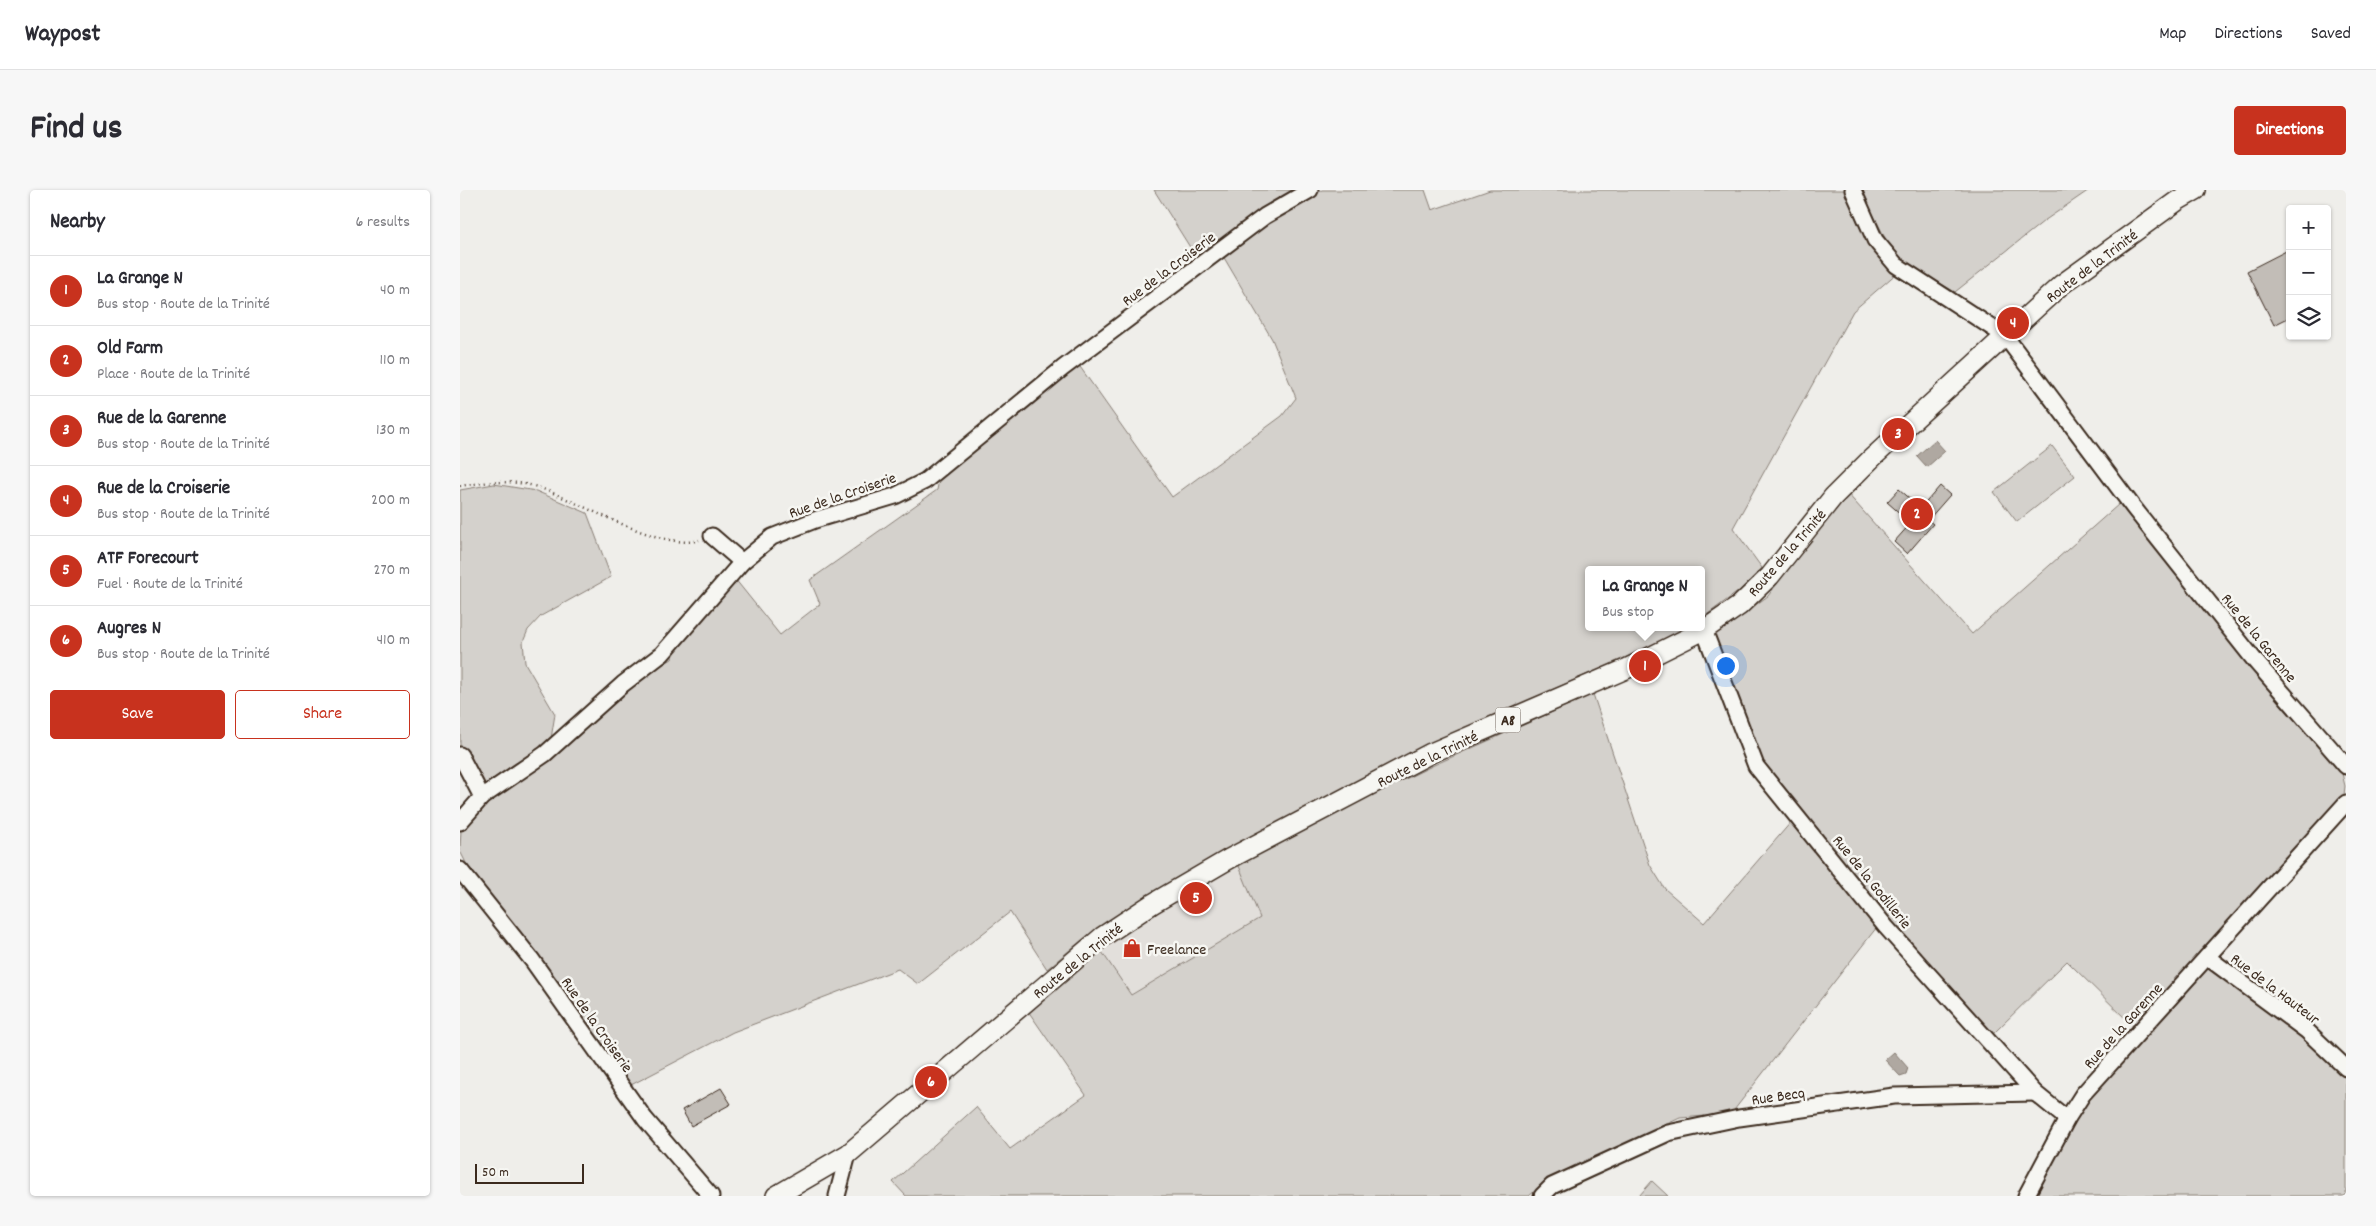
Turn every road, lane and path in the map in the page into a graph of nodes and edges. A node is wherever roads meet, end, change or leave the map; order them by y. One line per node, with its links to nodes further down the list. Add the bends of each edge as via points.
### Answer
1 (1310, 190): 7 (street, Rue de la Croiserie, via 1265,216 1063,368 925,481 895,496 814,520 772,537)
2 (1854, 190): 4 (street, via 1875,240 1896,265)
3 (2196, 190): 4 (main road, Route de la Trinité / A8, via 2176,201 2061,285)
4 (2005, 336): 8 (main road, Route de la Trinité / A8, via 1832,497 1770,576 1738,606); 12 (street, Rue de la Garenne, via 2157,538 2256,662)
5 (460, 486): 6 (path, via 489,481 539,487 614,521 671,540 694,542)
6 (712, 536): 7 (street)
7 (742, 562): 13 (street, Rue de la Croiserie, via 662,654 623,684 545,754)
8 (1705, 629)
9 (1702, 631): 21 (main road, Route de la Trinité / A8, via 1626,669 1431,753 1229,859 1152,904 1102,937)
10 (1704, 631): 19 (street, Rue de la Godillerie, via 1756,766 1886,927)
11 (460, 755): 13 (street)
12 (2346, 766)
13 (482, 797): 15 (street, Rue de la Croiserie)
14 (2346, 803): 17 (street, Rue de la Garenne)
15 (460, 822)
16 (460, 870): 22 (street, Rue de la Croiserie, via 532,960 645,1119)
17 (2207, 957): 18 (street, Rue de la Hauteur, via 2307,1032); 20 (street, Rue de la Garenne, via 2083,1094)
18 (2346, 1068)
19 (2035, 1093): 20 (street, Rue de la Godillerie); 25 (street, Rue Becq, via 1894,1096 1739,1118 1668,1133 1552,1186)
20 (2067, 1119): 26 (street, Rue de la Garenne)
21 (848, 1154): 23 (main road, Route de la Trinité / A8); 24 (street)
22 (711, 1196)
23 (776, 1196)
24 (837, 1196)
25 (1542, 1196)
26 (2026, 1196)

